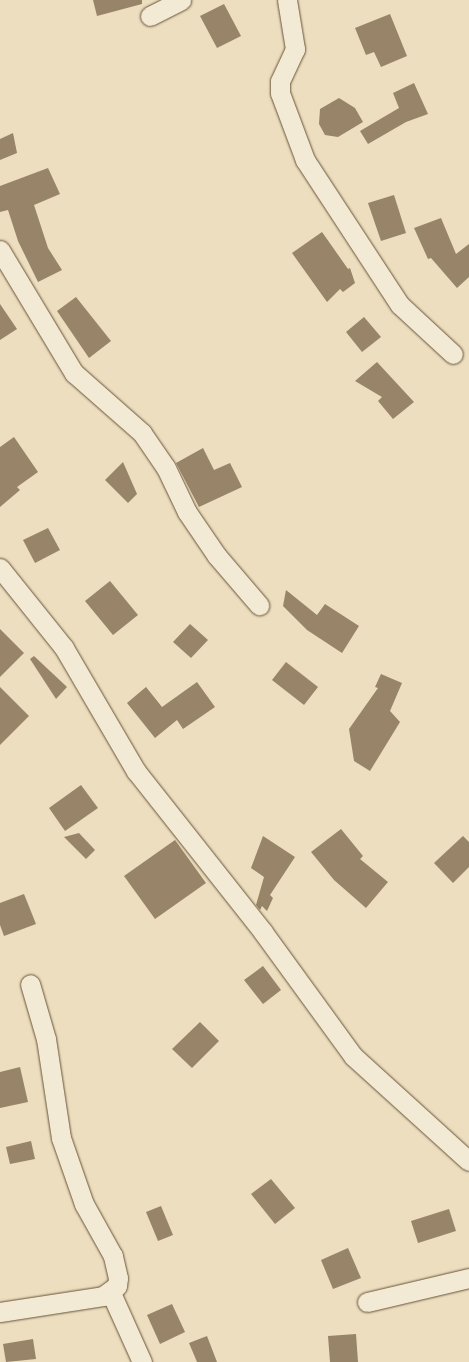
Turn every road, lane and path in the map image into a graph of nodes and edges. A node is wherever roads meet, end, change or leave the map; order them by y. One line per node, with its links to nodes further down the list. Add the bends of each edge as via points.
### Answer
1 (181, 0): 3 (street)
2 (287, 0): 7 (street, via 295,49 280,81 280,93 305,160 400,305)
3 (150, 16)
4 (0, 250): 6 (street)
5 (0, 278): 6 (street)
6 (19, 279): 9 (street, via 74,373 147,440 166,468 187,512)
7 (453, 354)
8 (0, 568): 11 (street, via 64,648 136,771 263,932 353,1056)
9 (259, 605)
10 (30, 984): 13 (street, via 46,1039 61,1138 84,1204 113,1256 118,1278)
11 (469, 1161)
12 (469, 1278): 14 (street)
13 (111, 1293): 15 (street); 16 (street)
14 (367, 1302)
15 (0, 1312)
16 (142, 1362)

